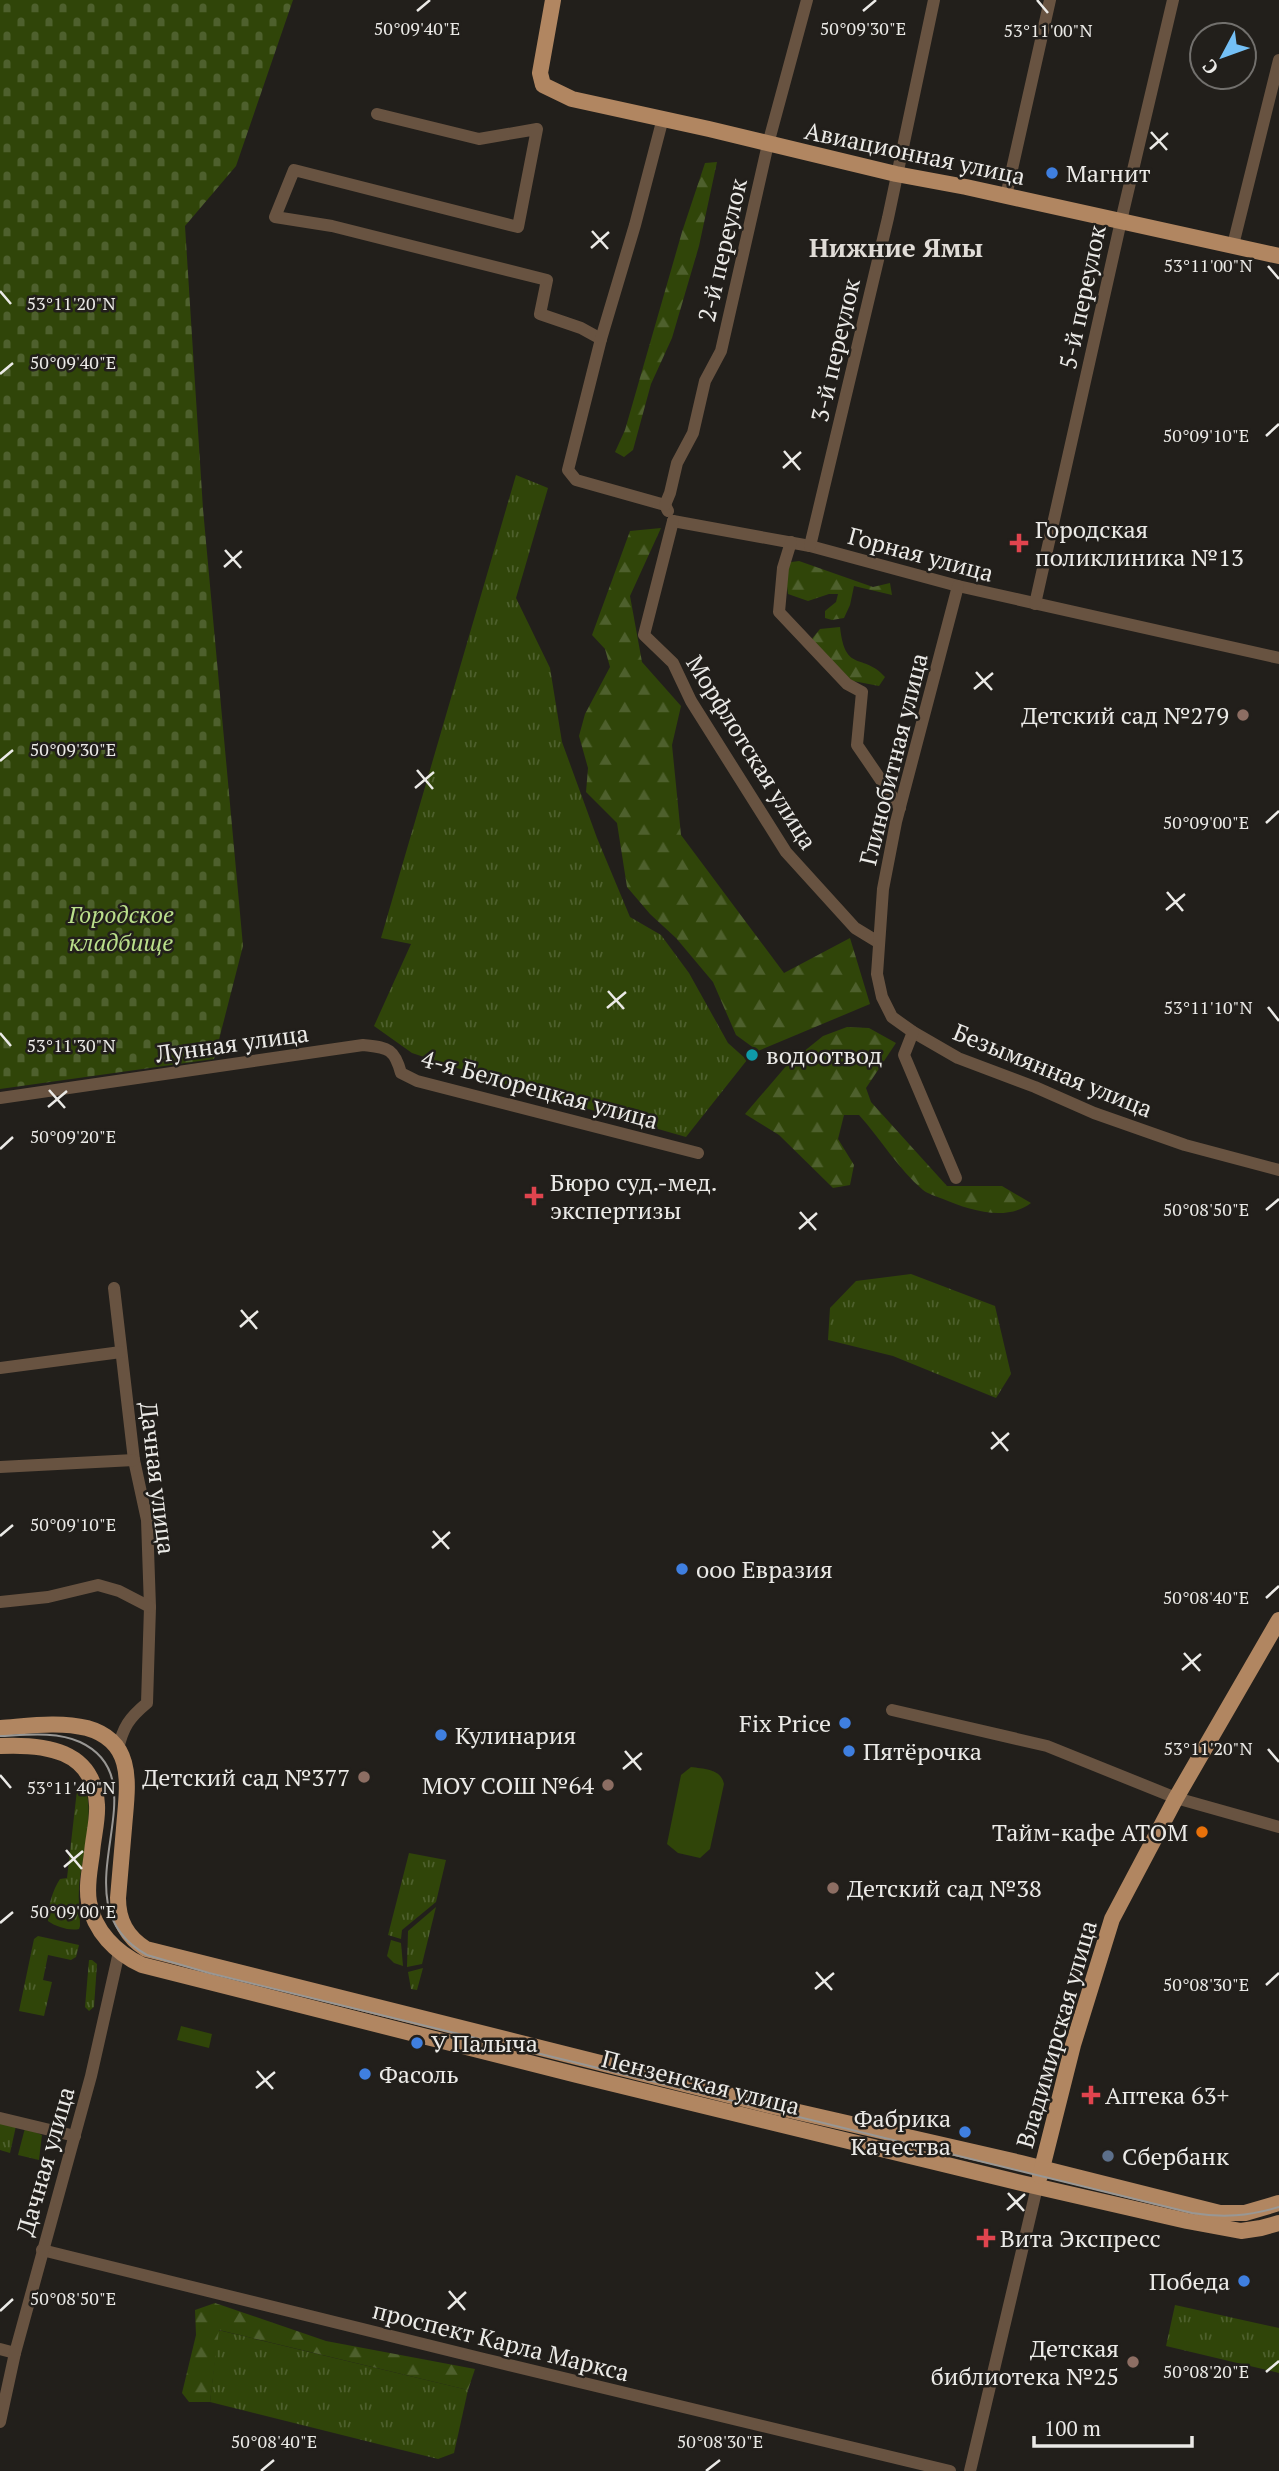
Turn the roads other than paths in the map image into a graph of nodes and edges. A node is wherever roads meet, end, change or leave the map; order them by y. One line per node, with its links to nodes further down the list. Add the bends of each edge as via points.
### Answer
1 (553, 0): 8 (main road, Авиационная улица, via 540,73 544,85 572,99)
2 (807, 0): 9 (street, 2-й переулок)
3 (934, 0): 10 (street, 3-й переулок)
4 (1050, 0): 11 (street)
5 (1173, 0): 12 (street, 5-й переулок)
6 (1279, 60): 13 (street)
7 (377, 114): 15 (street, via 479,139 537,129 517,227 294,170 275,217 332,226 547,280 540,314)
8 (663, 118): 9 (main road, Авиационная улица); 15 (street)
9 (768, 144): 10 (main road, Авиационная улица); 16 (street, 2-й переулок, via 721,351 705,381 693,433 677,463)
10 (896, 174): 11 (main road, Авиационная улица); 19 (street, 3-й переулок)
11 (1006, 196): 12 (main road, Авиационная улица)
12 (1121, 220): 13 (main road, Авиационная улица); 21 (street, 5-й переулок)
13 (1233, 245): 14 (main road, Авиационная улица)
14 (1279, 256)
15 (601, 339): 16 (street, via 568,470 576,480)
16 (665, 505): 17 (street)
17 (673, 521): 18 (street, Горная улица); 24 (street, Морфлотская улица, via 644,635 673,663 691,701 786,852 855,928)
18 (791, 542): 19 (street, Горная улица); 23 (street, via 779,612 847,684 862,692 857,745)
19 (810, 546): 20 (street, Горная улица)
20 (958, 586): 21 (street, Горная улица); 23 (street, Глинобитная улица)
21 (1035, 604): 22 (street, Горная улица)
22 (1279, 658)
23 (900, 808): 24 (street, Глинобитная улица, via 883,889)
24 (878, 943): 25 (street, Безымянная улица, via 882,997 892,1017)
25 (913, 1032): 29 (street, Безымянная улица, via 958,1058 1094,1113 1185,1145); 30 (street, via 904,1055)
26 (386, 1048): 27 (street, Лунная улица, via 363,1045); 28 (street, 4-я Белорецкая улица, via 397,1057 401,1073 417,1080)
27 (0, 1098)
28 (698, 1153)
29 (1279, 1170)
30 (956, 1178)
31 (114, 1288): 32 (street, Дачная улица)
32 (121, 1352): 33 (street); 34 (street, Дачная улица)
33 (0, 1368)
34 (135, 1460): 35 (street); 37 (street, Дачная улица, via 147,1520)
35 (0, 1467)
36 (0, 1602): 37 (street, via 98,1586)
37 (150, 1606): 42 (street, Дачная улица, via 146,1703 122,1730)
38 (1279, 1620): 43 (main road, Владимирская улица)
39 (892, 1710): 43 (street, via 1047,1746)
40 (0, 1728): 42 (main road, via 86,1728 108,1738)
41 (0, 1746): 46 (main road, via 53,1748 87,1773 97,1805 88,1898 99,1928)
42 (118, 1749): 45 (main road, via 128,1780 118,1898)
43 (1176, 1798): 44 (street); 49 (main road, Владимирская улица, via 1112,1919 1073,2045)
44 (1279, 1828)
45 (126, 1930): 46 (main road); 49 (main road, Пензенская улица, via 140,1945 154,1951)
46 (116, 1949): 48 (street, Дачная улица); 50 (main road, Пензенская улица, via 142,1965)
47 (0, 2118): 48 (street)
48 (75, 2136): 53 (street, Дачная улица)
49 (1042, 2169): 50 (main road, Владимирская улица); 51 (main road, Пензенская улица, via 1220,2213 1245,2213)
50 (1037, 2187): 52 (main road, Пензенская улица, via 1233,2230); 58 (street, Владимирская улица)
51 (1279, 2203)
52 (1279, 2223)
53 (42, 2250): 55 (street, Дачная улица); 57 (street, проспект Карла Маркса)
54 (0, 2349): 55 (street)
55 (15, 2353): 56 (street, Дачная улица)
56 (0, 2422)
57 (950, 2471)
58 (970, 2471)

